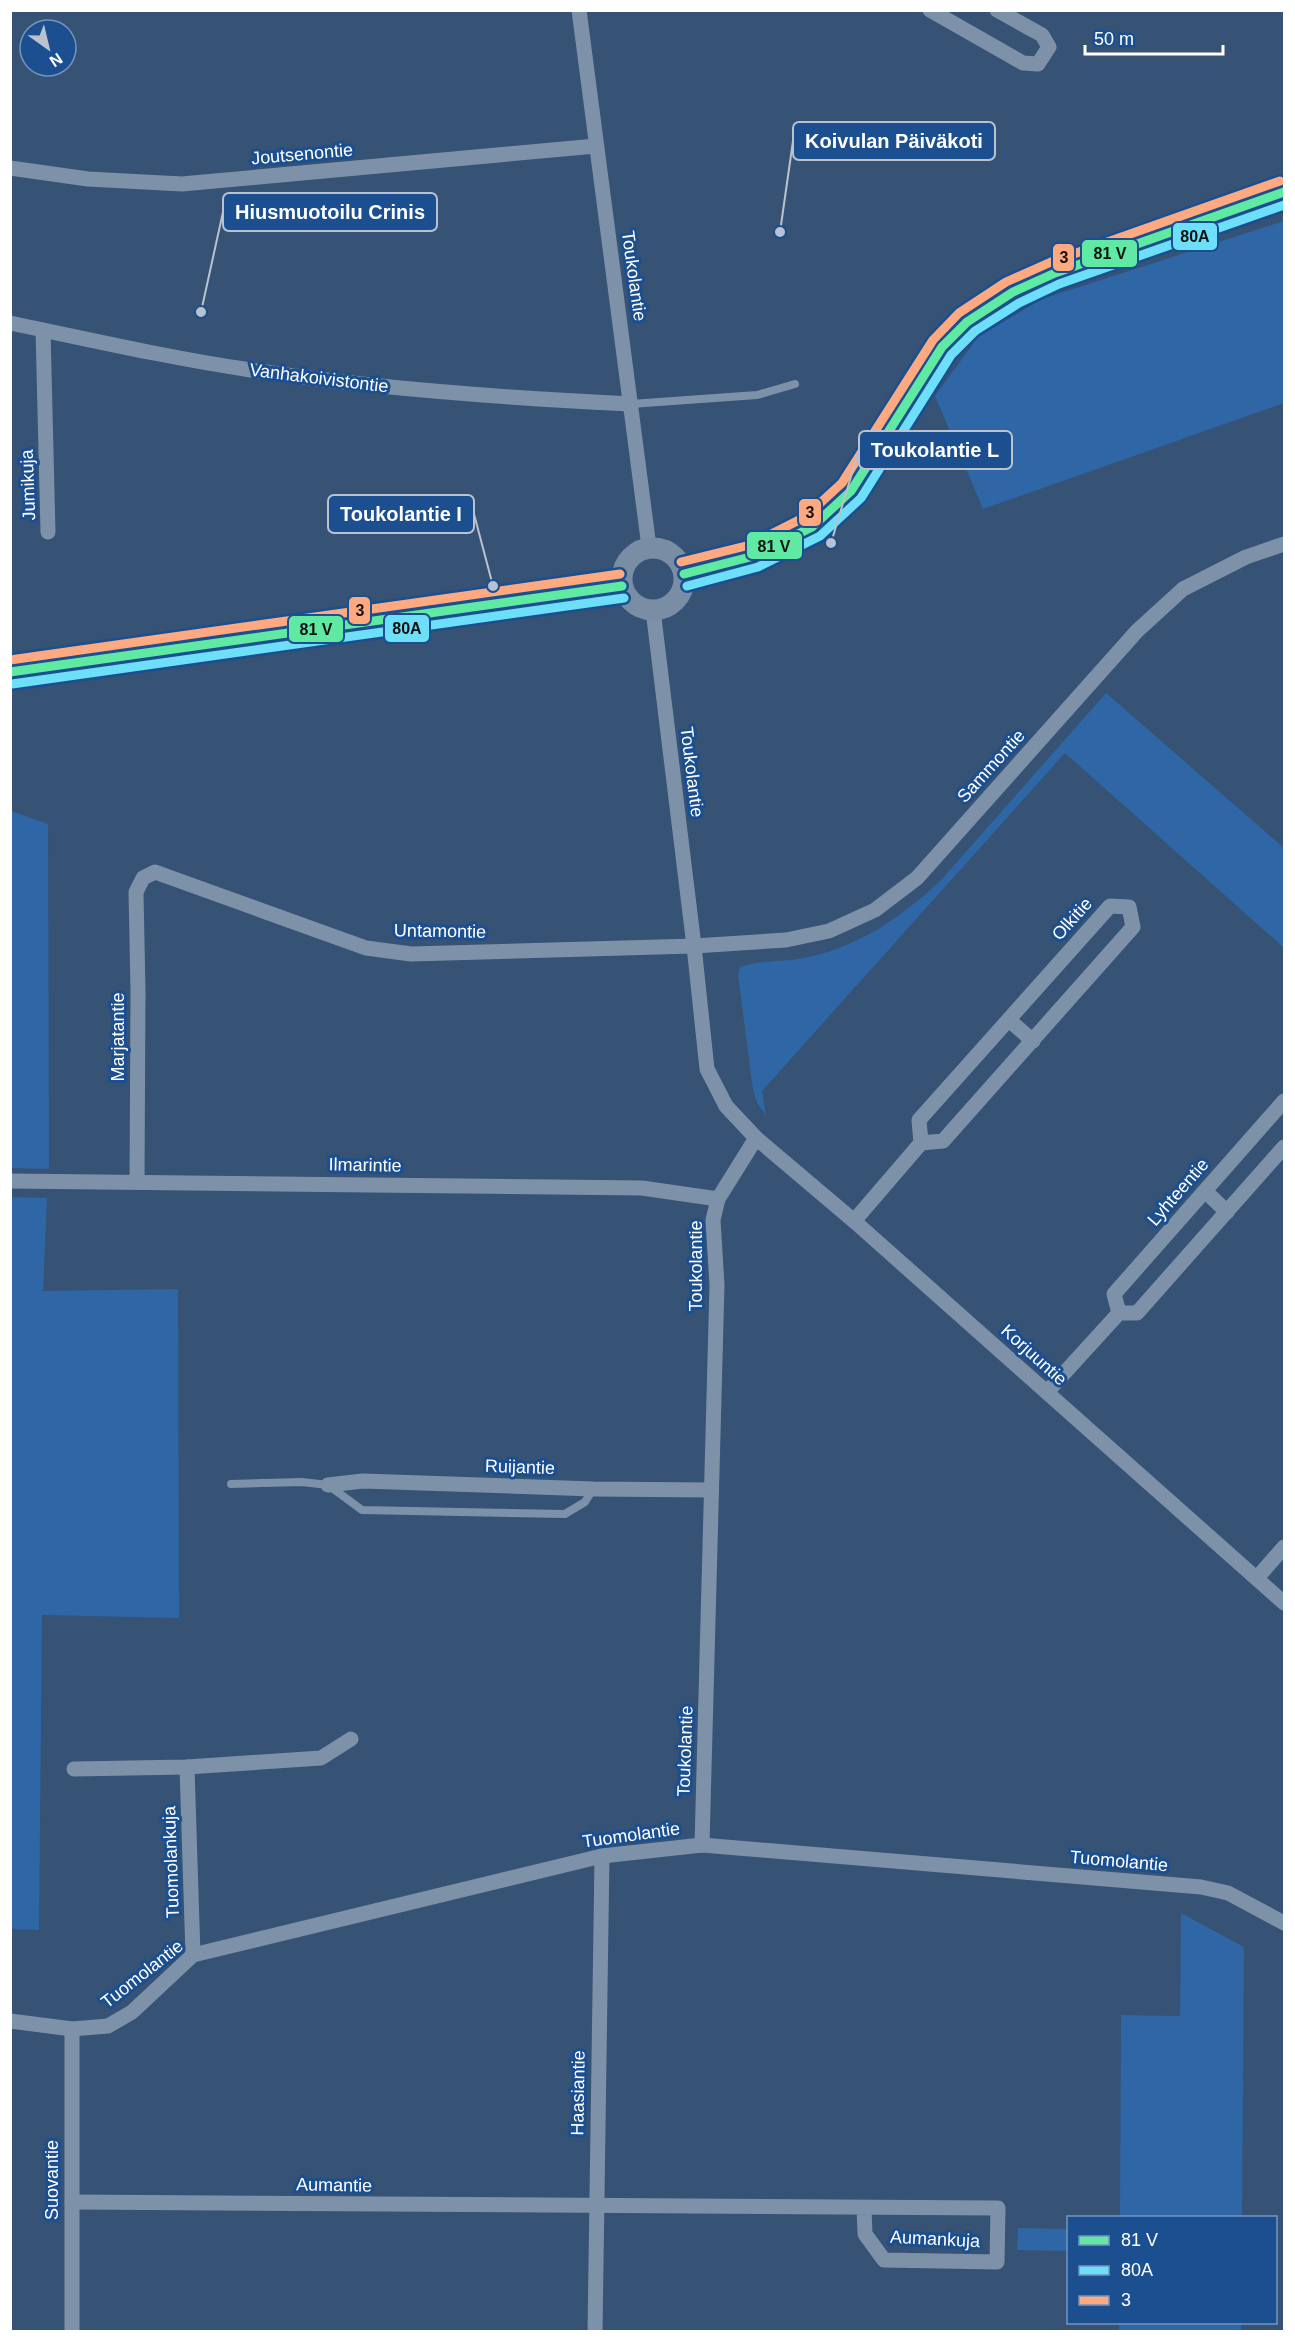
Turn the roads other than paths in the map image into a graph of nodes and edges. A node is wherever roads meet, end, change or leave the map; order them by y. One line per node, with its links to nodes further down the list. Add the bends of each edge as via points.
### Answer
1 (579, 10): 4 (street, Toukolantie)
2 (930, 10): 3 (street, via 1023,63 1038,64 1049,47 1041,35)
3 (997, 10)
4 (596, 146): 5 (street, Joutsenontie, via 182,184 88,179); 10 (street, Toukolantie)
5 (10, 168)
6 (1284, 192): 14 (main road, via 1055,273 966,322 942,347 851,491 812,527 754,556)
7 (10, 323): 8 (street, Vanhakoivistontie)
8 (43, 330): 10 (street, Vanhakoivistontie, via 253,371 496,398); 11 (street, Jumikuja)
9 (795, 384): 10 (lane, via 757,395)
10 (631, 404): 13 (street, Toukolantie)
11 (48, 532)
12 (1284, 544): 19 (street, Sammontie, via 1246,557 1183,589 1137,631 917,878 875,910 829,931 786,940)
13 (649, 547): 14 (main road, via 676,557); 15 (main road, via 639,550 625,565)
14 (684, 574): 16 (main road, via 684,585 673,603)
15 (622, 586): 16 (main road, via 633,603); 17 (main road)
16 (652, 610): 19 (street, Toukolantie)
17 (10, 672)
18 (136, 892): 19 (street, Untamontie, via 143,878 155,872 366,948 411,954); 27 (street, Marjatantie)
19 (694, 945): 23 (street, Toukolantie, via 707,1069 726,1106)
20 (1009, 1020): 21 (street); 21 (street, Olkitie, via 1110,906 1129,907 1134,927); 24 (street, Olkitie, via 919,1120)
21 (1033, 1041): 24 (street, Olkitie, via 943,1141)
22 (1284, 1101): 28 (street, Lyhteentie)
23 (756, 1138): 29 (street, Toukolantie); 31 (street, Korjuuntie)
24 (921, 1143): 31 (street)
25 (1284, 1147): 30 (street)
26 (10, 1181): 27 (street, Ilmarintie)
27 (137, 1182): 29 (street, Ilmarintie, via 642,1188)
28 (1205, 1191): 30 (street); 32 (street, Lyhteentie, via 1114,1294)
29 (718, 1199): 37 (street, Toukolantie, via 713,1220 717,1285)
30 (1227, 1212): 32 (street, via 1137,1313)
31 (854, 1221): 33 (street, Korjuuntie)
32 (1119, 1313): 33 (street)
33 (1047, 1392): 39 (street, Korjuuntie)
34 (231, 1484): 35 (lane)
35 (328, 1485): 36 (street, Ruijantie, via 363,1481); 36 (lane, via 362,1510 553,1514 565,1514 585,1502)
36 (593, 1489): 37 (street, Ruijantie)
37 (711, 1490): 44 (street, Toukolantie)
38 (1284, 1547): 39 (street)
39 (1257, 1578): 40 (street, Korjuuntie)
40 (1284, 1603)
41 (351, 1739): 42 (street, via 321,1758)
42 (187, 1767): 43 (street); 47 (street, Tuomolankuja)
43 (74, 1769)
44 (702, 1845): 45 (street, Tuomolantie); 46 (street, Tuomolantie, via 1201,1887 1228,1893)
45 (602, 1856): 47 (street, Tuomolantie); 51 (street, Haasiantie)
46 (1284, 1923)
47 (193, 1955): 49 (street, Tuomolantie, via 132,2012 108,2026)
48 (10, 2021): 49 (street, Tuomolantie)
49 (72, 2029): 50 (street, Suovantie)
50 (72, 2202): 51 (street, Aumantie); 53 (street, Suovantie)
51 (595, 2207): 52 (street, Aumankuja); 54 (street, Haasiantie)
52 (864, 2208): 52 (street, Aumankuja, via 998,2208 997,2262 884,2260 865,2234)
53 (72, 2331)
54 (595, 2331)

